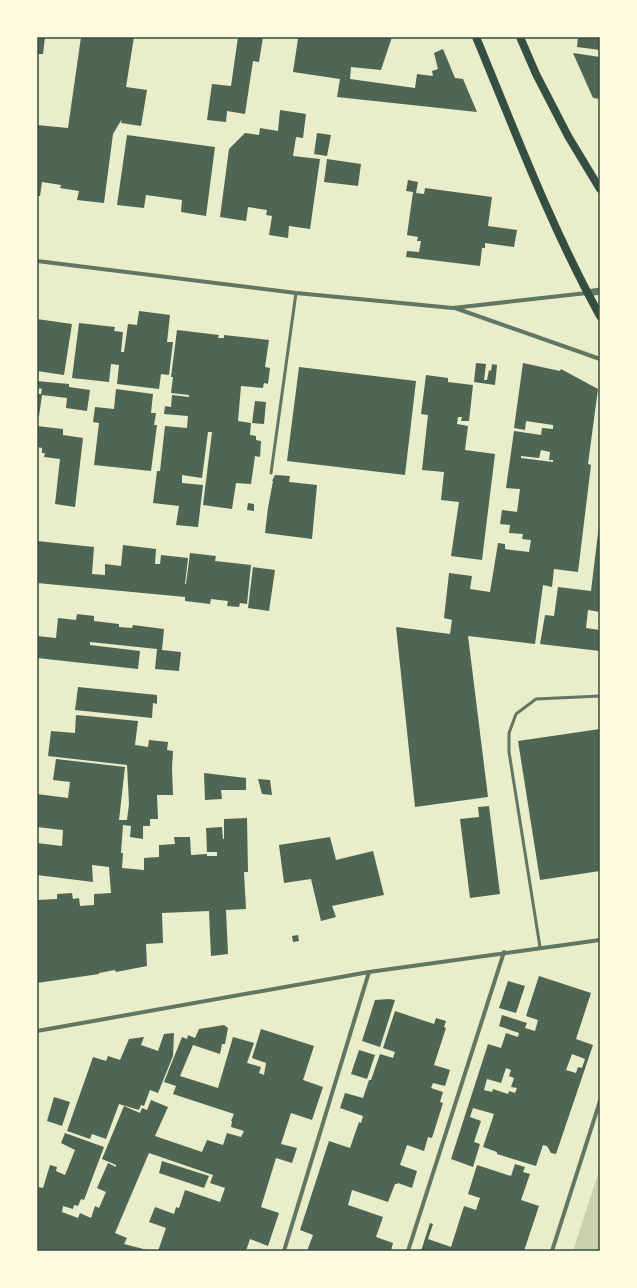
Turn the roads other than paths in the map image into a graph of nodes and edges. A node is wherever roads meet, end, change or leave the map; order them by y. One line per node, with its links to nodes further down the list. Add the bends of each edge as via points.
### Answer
1 (476, 37): 7 (main road, via 555,226)
2 (520, 37): 3 (main road, via 568,136)
3 (600, 189)
4 (37, 261): 6 (street)
5 (600, 291): 7 (street)
6 (296, 293): 8 (street); 11 (lane)
7 (587, 293): 8 (street); 9 (main road)
8 (453, 308): 10 (street)
9 (600, 316)
10 (600, 359)
11 (271, 473)
12 (600, 696): 14 (lane, via 536,699 516,714 509,733 509,752)
13 (600, 940): 14 (street)
14 (540, 947): 15 (street)
15 (504, 952): 16 (street); 20 (street)
16 (369, 972): 17 (street); 19 (street)
17 (37, 1031)
18 (600, 1101): 21 (street)
19 (284, 1251)
20 (408, 1251)
21 (552, 1251)

